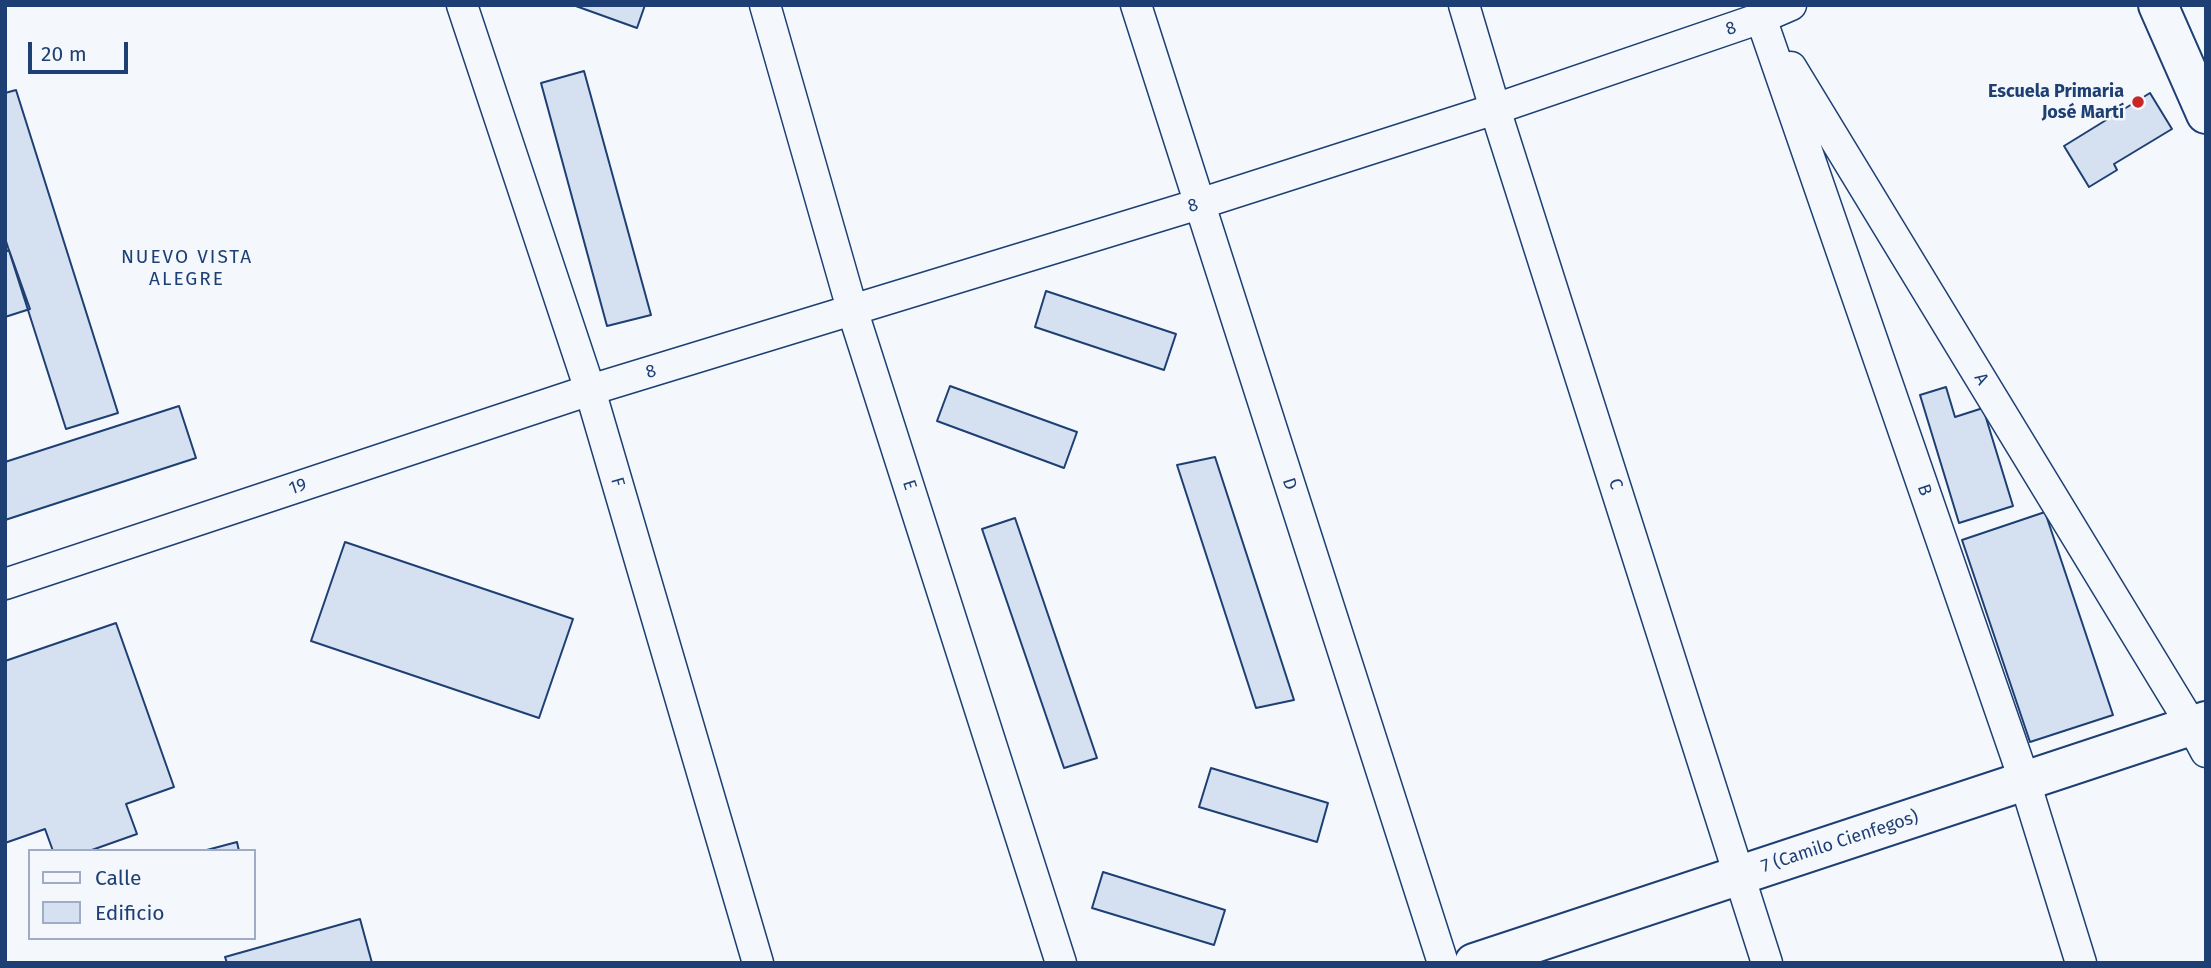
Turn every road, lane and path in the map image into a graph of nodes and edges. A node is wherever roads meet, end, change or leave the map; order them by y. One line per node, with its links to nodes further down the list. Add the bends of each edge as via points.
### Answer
1 (462, 5): 12 (street, F)
2 (765, 5): 11 (street, E)
3 (1136, 5): 10 (street, D)
4 (1464, 5): 8 (street, C)
5 (1791, 5): 7 (street, 8)
6 (2158, 5): 9 (street)
7 (1759, 12): 8 (street, 8); 14 (street, A); 15 (street, B)
8 (1495, 109): 10 (street, 8); 16 (street, C)
9 (2206, 114)
10 (1199, 204): 11 (street, 8); 19 (street, D)
11 (852, 309): 12 (street, 8); 18 (street, E)
12 (590, 390): 13 (street, 19); 17 (street, F)
13 (5, 584)
14 (2201, 733): 15 (street, 7 (Camilo Cienfegos))
15 (2025, 782): 16 (street, 7 (Camilo Cienfegos)); 22 (street, B)
16 (1741, 875): 20 (street, 7 (Camilo Cienfegos)); 21 (street, C)
17 (758, 963)
18 (1061, 963)
19 (1443, 963)
20 (1474, 963)
21 (1767, 963)
22 (2081, 963)

